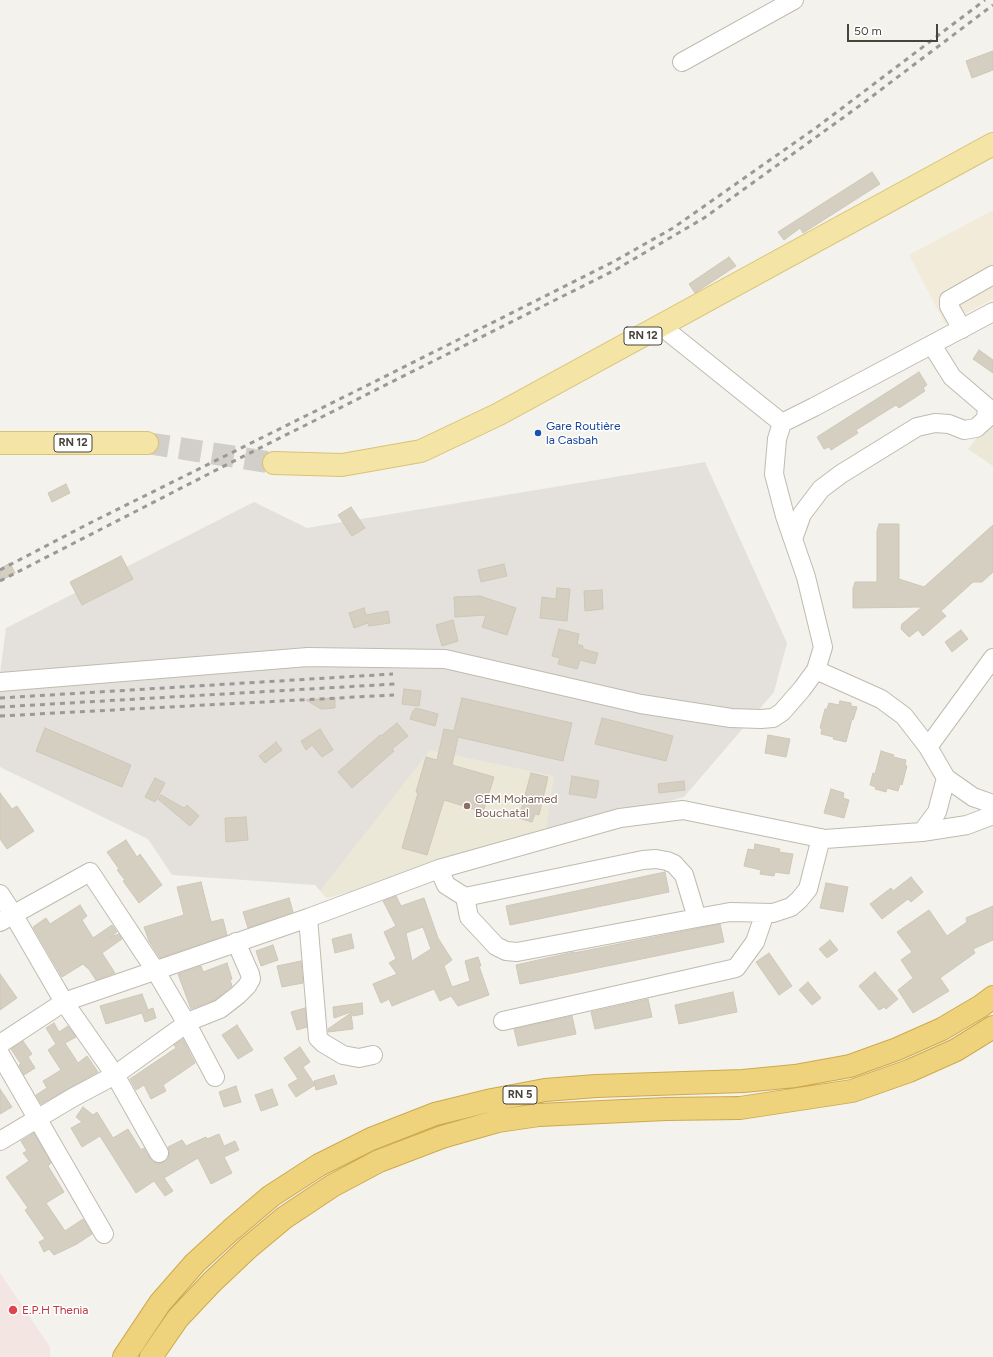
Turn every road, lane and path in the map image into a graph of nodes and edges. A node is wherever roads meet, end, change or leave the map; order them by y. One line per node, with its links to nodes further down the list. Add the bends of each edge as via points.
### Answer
1 (763, 0): 3 (street)
2 (794, 0): 3 (street)
3 (762, 18): 4 (street)
4 (682, 62)
5 (993, 144): 8 (main road, RN 12)
6 (993, 276): 9 (street, via 949,300 949,306)
7 (993, 312): 9 (street)
8 (661, 326): 11 (street); 14 (main road, RN 12, via 500,414 421,451 342,465)
9 (962, 329): 10 (street)
10 (932, 345): 11 (street); 15 (street, via 952,377 987,407 986,419 976,428 964,430 936,423 917,427 898,438 821,489 802,514)
11 (782, 423): 15 (street, via 777,439 774,474)
12 (0, 443): 13 (main road, RN 12)
13 (147, 443)
14 (274, 463)
15 (793, 539): 17 (street, via 806,577 823,646)
16 (993, 658): 19 (street)
17 (816, 670): 18 (street, via 782,712 773,718 761,719 731,718 641,704 445,659 308,657); 19 (street, via 881,699 904,716)
18 (0, 682)
19 (928, 747): 20 (street)
20 (946, 778): 21 (street, via 973,797); 23 (street, via 938,812)
21 (993, 804)
22 (993, 815): 23 (street, via 968,825)
23 (922, 832): 24 (street)
24 (820, 838): 25 (street, via 683,810 620,818); 28 (street, via 808,889 791,907)
25 (439, 870): 27 (street, via 446,885); 30 (street)
26 (0, 894): 29 (street)
27 (465, 897): 31 (street, via 469,917 496,946 506,951 517,952); 31 (street, via 656,859 674,864 684,875)
28 (765, 914): 31 (street, via 730,912); 36 (street, via 755,942 736,968)
29 (7, 918): 33 (street, via 90,872); 35 (street)
30 (308, 918): 32 (street); 41 (street, via 318,1038 342,1055 359,1058)
31 (697, 918)
32 (236, 942): 33 (street); 37 (street, via 250,974 251,979 247,986 220,1009)
33 (155, 970): 35 (street); 37 (street)
34 (993, 997): 48 (highway, RN 5, via 942,1029 850,1066 795,1076 743,1081 546,1090 436,1114 371,1139 319,1165 271,1196 231,1230 195,1263 160,1303)
35 (64, 1002): 39 (street); 42 (street)
36 (503, 1021)
37 (187, 1024): 42 (street); 43 (street)
38 (993, 1027): 49 (highway, RN 5, via 956,1050 909,1071 852,1091 740,1108 539,1115 498,1122 442,1138 379,1161 332,1186 284,1218 248,1248 178,1318)
39 (0, 1044)
40 (0, 1054): 44 (street)
41 (373, 1055)
42 (115, 1075): 44 (street); 46 (street)
43 (215, 1077)
44 (38, 1118): 45 (street); 47 (street)
45 (0, 1141)
46 (159, 1152)
47 (104, 1234)
48 (124, 1357)
49 (151, 1357)

